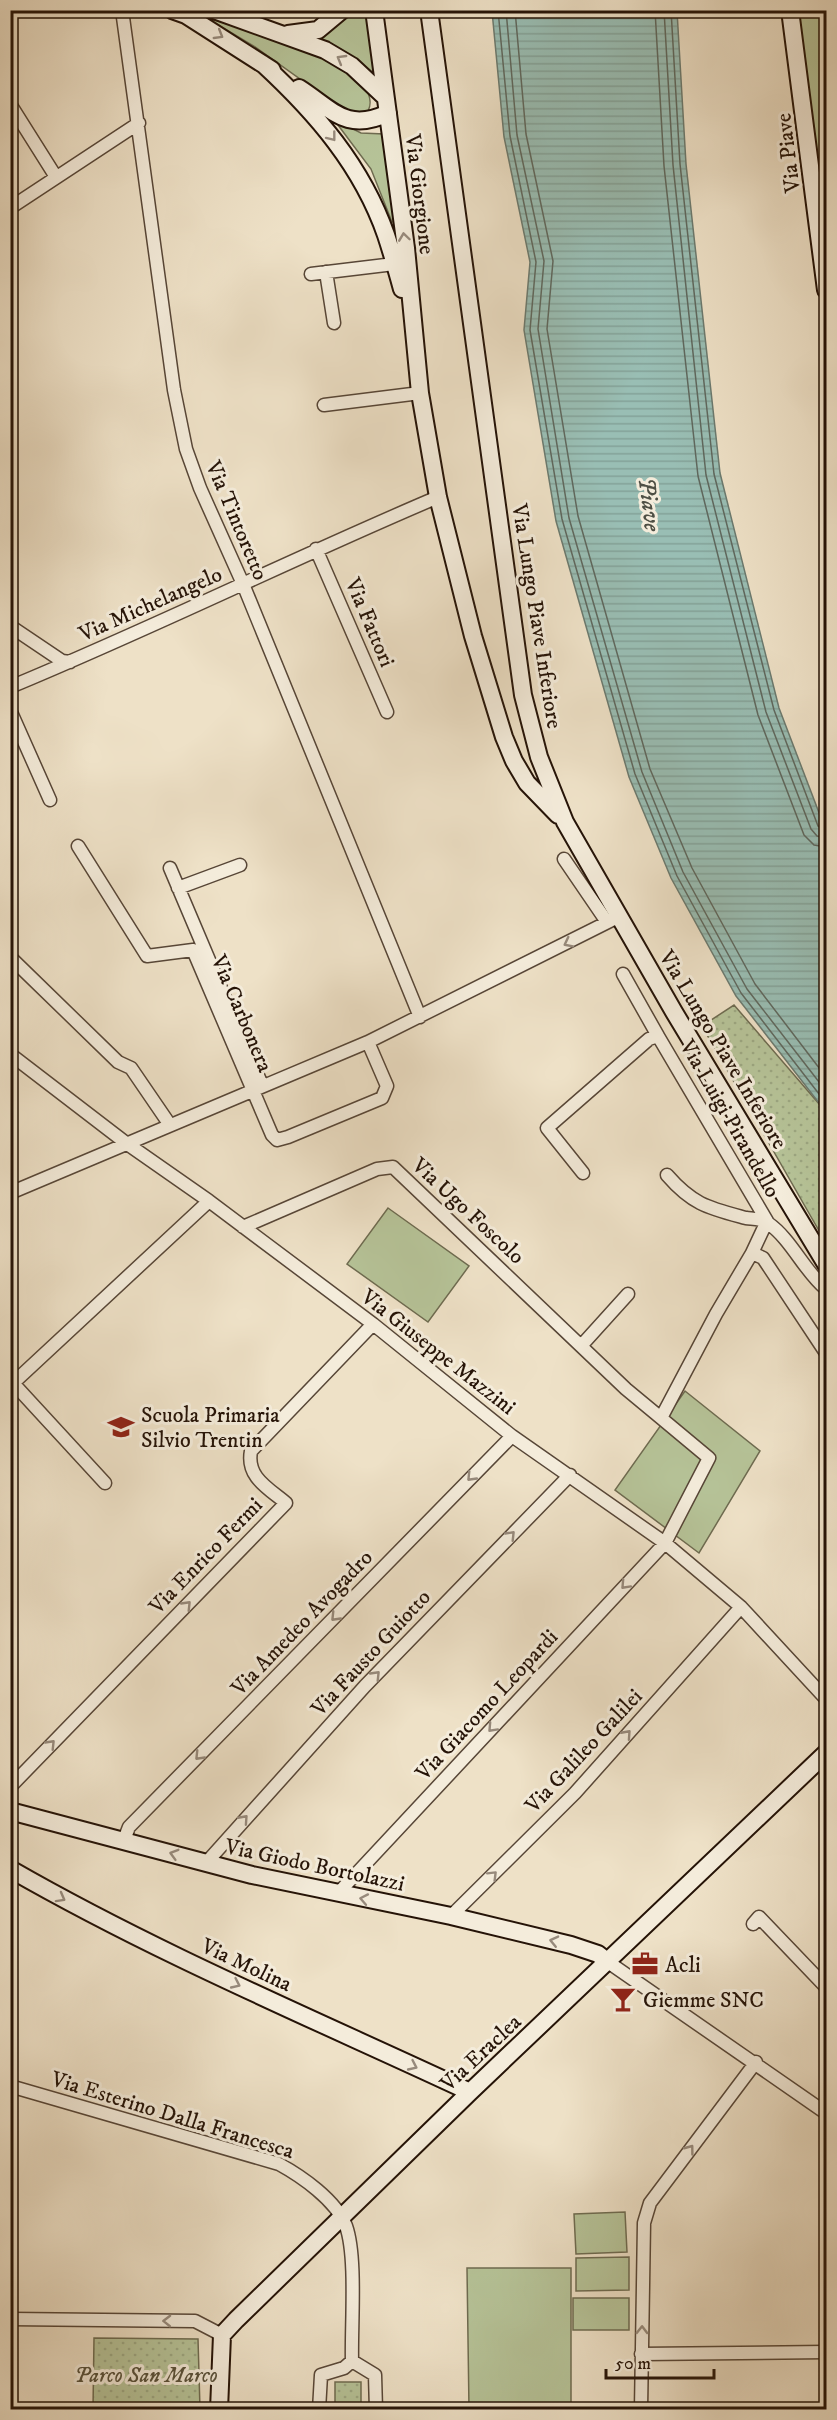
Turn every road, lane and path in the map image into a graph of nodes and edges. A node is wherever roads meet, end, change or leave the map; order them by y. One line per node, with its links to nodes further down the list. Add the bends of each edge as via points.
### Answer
1 (122, 10): 13 (street, Via Tintoretto)
2 (172, 10): 9 (main road, Via Giorgione, one-way to 9)
3 (214, 10): 8 (main road)
4 (342, 10): 8 (main road, via 318,30)
5 (374, 10): 10 (main road)
6 (429, 10): 35 (main road, Via Lungo Piave Inferiore, via 524,695 539,757)
7 (790, 10): 18 (main road, Via Piave)
8 (283, 35): 10 (main road, one-way to 8, via 352,66 325,50)
9 (263, 64): 12 (main road, Via Giorgione, via 340,117 369,122); 17 (main road, Via Giorgione, one-way to 17, via 316,116 347,156 368,191)
10 (385, 96): 12 (main road)
11 (10, 104): 14 (street)
12 (387, 113): 22 (main road, Via Giorgione, one-way to 12, via 406,248)
13 (138, 123): 14 (street); 28 (street, Via Tintoretto, via 174,390 186,449)
14 (56, 177): 15 (street)
15 (10, 208)
16 (826, 244): 18 (street)
17 (394, 264): 19 (street, Via Giorgione); 22 (main road, Via Giorgione)
18 (823, 266): 21 (main road, Via Piave)
19 (326, 272): 20 (street, Via Giorgione); 23 (street)
20 (311, 274)
21 (826, 290)
22 (411, 316): 24 (main road, Via Giorgione)
23 (334, 323)
24 (420, 393): 25 (street); 26 (main road, Via Giorgione)
25 (324, 405)
26 (438, 498): 27 (street, Via Michelangelo); 35 (main road, Via Giorgione, via 473,636 504,736 527,783)
27 (316, 549): 28 (street, Via Michelangelo); 33 (street, Via Fattori)
28 (243, 584): 30 (street, Via Michelangelo); 44 (street, Via Tintoretto)
29 (10, 626): 30 (street, via 62,661)
30 (70, 662): 31 (street, Via Michelangelo)
31 (10, 687)
32 (10, 710): 34 (street)
33 (387, 712)
34 (50, 800)
35 (565, 822): 41 (main road, Via Lungo Piave Inferiore)
36 (78, 846): 48 (street, Via Carbonera, via 147,956 192,950)
37 (564, 860): 41 (street)
38 (240, 864): 40 (street)
39 (170, 868): 40 (street, Via Carbonera)
40 (178, 888): 48 (street, Via Carbonera)
41 (613, 919): 44 (street, Via Carbonera, one-way to 44); 57 (main road, Via Lungo Piave Inferiore, via 674,1012)
42 (10, 957): 49 (street, via 118,1062 131,1068)
43 (623, 974): 45 (street, Via Luigi Pirandello)
44 (420, 1017): 46 (street, Via Carbonera)
45 (658, 1036): 51 (street, Via Luigi Pirandello, via 639,1047 547,1128); 55 (street, Via Luigi Pirandello)
46 (368, 1042): 48 (street, Via Carbonera); 48 (street, Via Carbonera, via 387,1086 382,1098 288,1137 277,1140 272,1135)
47 (10, 1054): 50 (street, Via Giuseppe Mazzini)
48 (257, 1087): 49 (street, Via Carbonera)
49 (170, 1125): 50 (street, Via Carbonera)
50 (126, 1143): 53 (street, Via Carbonera); 54 (street, Via Giuseppe Mazzini)
51 (583, 1173)
52 (667, 1175): 55 (street, Via Luigi Pirandello, via 684,1195 699,1203)
53 (10, 1193)
54 (209, 1201): 56 (street, Via Giuseppe Mazzini); 66 (street)
55 (766, 1221): 58 (street, Via Luigi Pirandello); 61 (street, Via Luigi Pirandello)
56 (243, 1227): 63 (street, Via Giuseppe Mazzini); 64 (street, Via Ugo Foscolo, via 377,1169 393,1167)
57 (817, 1251): 59 (main road, Via Lungo Piave Inferiore); 60 (main road)
58 (752, 1253): 65 (street, via 763,1258); 67 (street, Via Luigi Pirandello)
59 (826, 1264)
60 (826, 1273)
61 (826, 1289)
62 (628, 1294): 64 (street)
63 (373, 1324): 68 (street, Via Giuseppe Mazzini); 75 (street, Via Enrico Fermi, one-way to 63, via 286,1503 254,1476 248,1464 251,1451)
64 (581, 1346): 67 (street, Via Ugo Foscolo)
65 (826, 1353)
66 (12, 1384): 70 (street)
67 (661, 1418): 71 (street, via 709,1458)
68 (512, 1436): 69 (street, Via Giuseppe Mazzini); 77 (street, Via Amedeo Avogadro, one-way to 77, via 129,1827)
69 (570, 1475): 71 (street, Via Giuseppe Mazzini); 78 (street, Via Fausto Guiotto, one-way to 69, via 365,1686)
70 (105, 1483)
71 (665, 1543): 72 (street, Via Giuseppe Mazzini); 80 (street, Via Giacomo Leopardi, one-way to 80)
72 (741, 1607): 73 (street, Via Giuseppe Mazzini); 81 (street, Via Galileo Galilei, one-way to 72, via 575,1793)
73 (826, 1699)
74 (826, 1753): 83 (main road, Via Eraclea)
75 (10, 1787)
76 (10, 1811): 77 (main road, Via Giodo Bortolazzi)
77 (124, 1840): 78 (main road, Via Giodo Bortolazzi, one-way to 77)
78 (206, 1863): 80 (main road, Via Giodo Bortolazzi)
79 (10, 1869): 87 (main road, Via Molina, one-way to 87, via 63,1900 200,1968)
80 (341, 1894): 81 (main road, Via Giodo Bortolazzi, one-way to 80)
81 (451, 1916): 83 (main road, Via Giodo Bortolazzi, one-way to 81, via 584,1949)
82 (753, 1924): 84 (street, via 759,1917)
83 (608, 1962): 85 (street); 87 (main road, Via Eraclea)
84 (826, 1987)
85 (756, 2062): 88 (street); 93 (street, one-way to 85, via 644,2223 650,2203)
86 (10, 2086): 89 (street, Via Esterino Dalla Francesca, via 279,2164 307,2179)
87 (470, 2092): 89 (main road, Via Eraclea)
88 (826, 2113)
89 (341, 2217): 91 (main road, Via Eraclea); 94 (street, via 351,2256)
90 (10, 2319): 91 (street, one-way to 90, via 195,2321)
91 (222, 2335): 95 (main road)
92 (826, 2352): 93 (street)
93 (641, 2354): 98 (street)
94 (352, 2361): 96 (street, via 344,2368 321,2375); 97 (street, via 375,2375)
95 (219, 2409)
96 (319, 2409)
97 (376, 2409)
98 (641, 2409)

